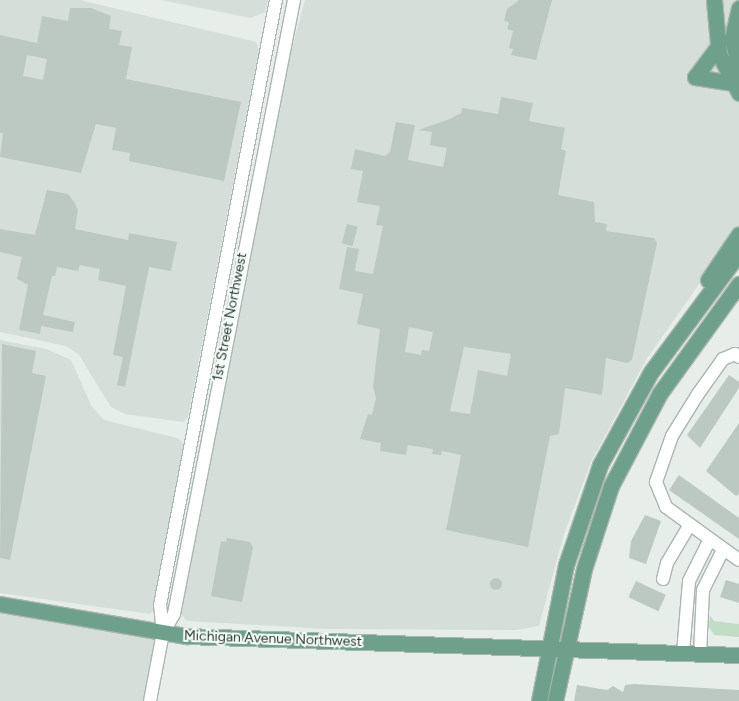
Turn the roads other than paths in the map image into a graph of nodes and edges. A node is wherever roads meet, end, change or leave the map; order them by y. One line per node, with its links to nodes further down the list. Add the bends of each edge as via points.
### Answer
1 (276, 0): 21 (street, 1st Street Northwest, via 160,605)
2 (294, 0): 21 (street, 1st Street Northwest, via 174,614)
3 (714, 0): 5 (main road)
4 (739, 8): 6 (main road, via 732,38)
5 (718, 46): 7 (main road); 7 (main road, via 695,77)
6 (739, 68)
7 (735, 88)
8 (739, 234): 11 (main road, via 711,273)
9 (739, 253): 11 (main road)
10 (739, 284): 23 (main road, via 669,378 626,454 588,553)
11 (684, 327): 22 (main road, via 633,402 593,482 566,565)
12 (737, 356): 13 (street, via 723,359 698,394 672,436 658,470 656,486 661,500)
13 (689, 526): 14 (street); 17 (street, via 667,563)
14 (709, 541): 15 (street); 18 (street, via 695,566)
15 (722, 550): 16 (street); 19 (street, via 709,570)
16 (739, 560)
17 (663, 579)
18 (686, 594): 19 (street); 24 (street)
19 (702, 596): 25 (street)
20 (0, 604): 21 (main road, Michigan Avenue Northwest)
21 (163, 633): 22 (main road, Michigan Avenue Northwest, via 259,641); 27 (street, 1st Street Northwest)
22 (548, 647): 23 (main road, Michigan Avenue Northwest); 28 (main road)
23 (566, 648): 24 (main road, Michigan Avenue Northwest); 29 (main road)
24 (683, 653): 25 (main road, Michigan Avenue Northwest)
25 (700, 654): 26 (main road, Michigan Avenue Northwest)
26 (739, 655)
27 (150, 701)
28 (539, 701)
29 (555, 701)

